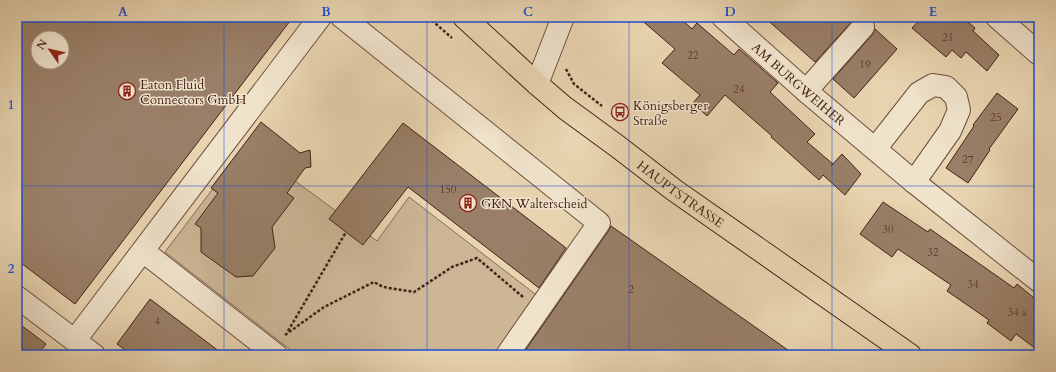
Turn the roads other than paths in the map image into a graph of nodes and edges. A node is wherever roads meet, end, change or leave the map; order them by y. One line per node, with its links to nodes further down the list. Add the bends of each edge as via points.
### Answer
1 (320, 17): 13 (street)
2 (342, 17): 19 (street, via 599,223)
3 (464, 17): 9 (main road, HAUPTSTRASSE)
4 (563, 17): 9 (street)
5 (723, 17): 10 (street, AM BURGWEIHER)
6 (997, 17): 8 (street)
7 (863, 27): 10 (street)
8 (1039, 53)
9 (537, 84): 20 (main road, HAUPTSTRASSE, via 674,190)
10 (806, 91): 11 (street, AM BURGWEIHER)
11 (875, 149): 12 (street, AM BURGWEIHER); 12 (street, via 919,93 933,85 946,87 956,97 959,110 950,131)
12 (914, 182): 14 (street, AM BURGWEIHER)
13 (143, 251): 16 (street); 17 (street)
14 (1039, 281)
15 (17, 297): 16 (street)
16 (75, 340): 18 (street)
17 (274, 354)
18 (94, 355)
19 (507, 355)
20 (910, 355)

